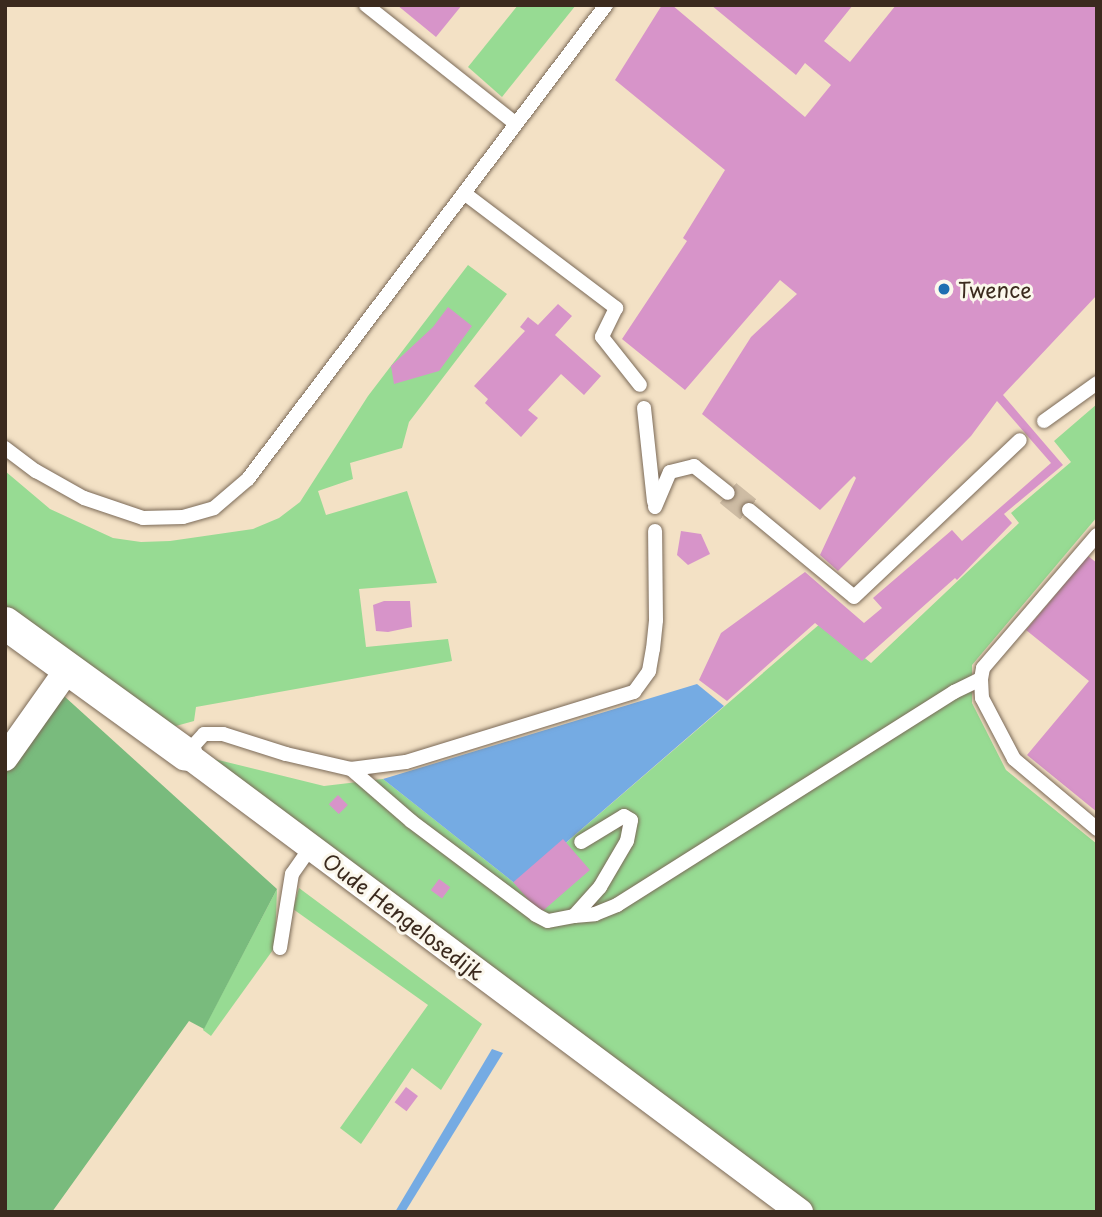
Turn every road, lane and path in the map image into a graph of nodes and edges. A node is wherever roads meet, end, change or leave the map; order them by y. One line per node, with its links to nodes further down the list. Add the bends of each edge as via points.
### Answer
1 (366, 5): 3 (lane)
2 (606, 5): 3 (lane)
3 (516, 124): 4 (lane)
4 (464, 193): 6 (lane, via 616,308 602,337); 10 (lane, via 248,479 214,508 183,517 144,518 84,498)
5 (1097, 383): 8 (lane)
6 (640, 385)
7 (644, 408): 11 (lane, via 654,508 670,472 694,466)
8 (1044, 421)
9 (1020, 440): 12 (lane, via 854,597)
10 (5, 448)
11 (728, 493)
12 (749, 510)
13 (655, 531): 20 (lane, via 653,649 649,671 634,692 407,762)
14 (1097, 536): 17 (lane, via 984,668)
15 (5, 623): 16 (street, Oude Hengelosedijk)
16 (68, 669): 18 (street, Oude Hengelosedijk); 19 (street)
17 (981, 679): 21 (lane, via 982,698 1014,759); 24 (lane, via 617,905)
18 (186, 754): 20 (lane, via 204,734 223,734); 23 (street, Oude Hengelosedijk)
19 (5, 758)
20 (351, 769): 24 (lane, via 385,802 536,915 548,920)
21 (1097, 829)
22 (581, 842): 24 (lane, via 624,816 631,820 617,860)
23 (311, 847): 25 (lane, via 292,874); 26 (street, Oude Hengelosedijk)
24 (574, 916)
25 (280, 948)
26 (800, 1212)

